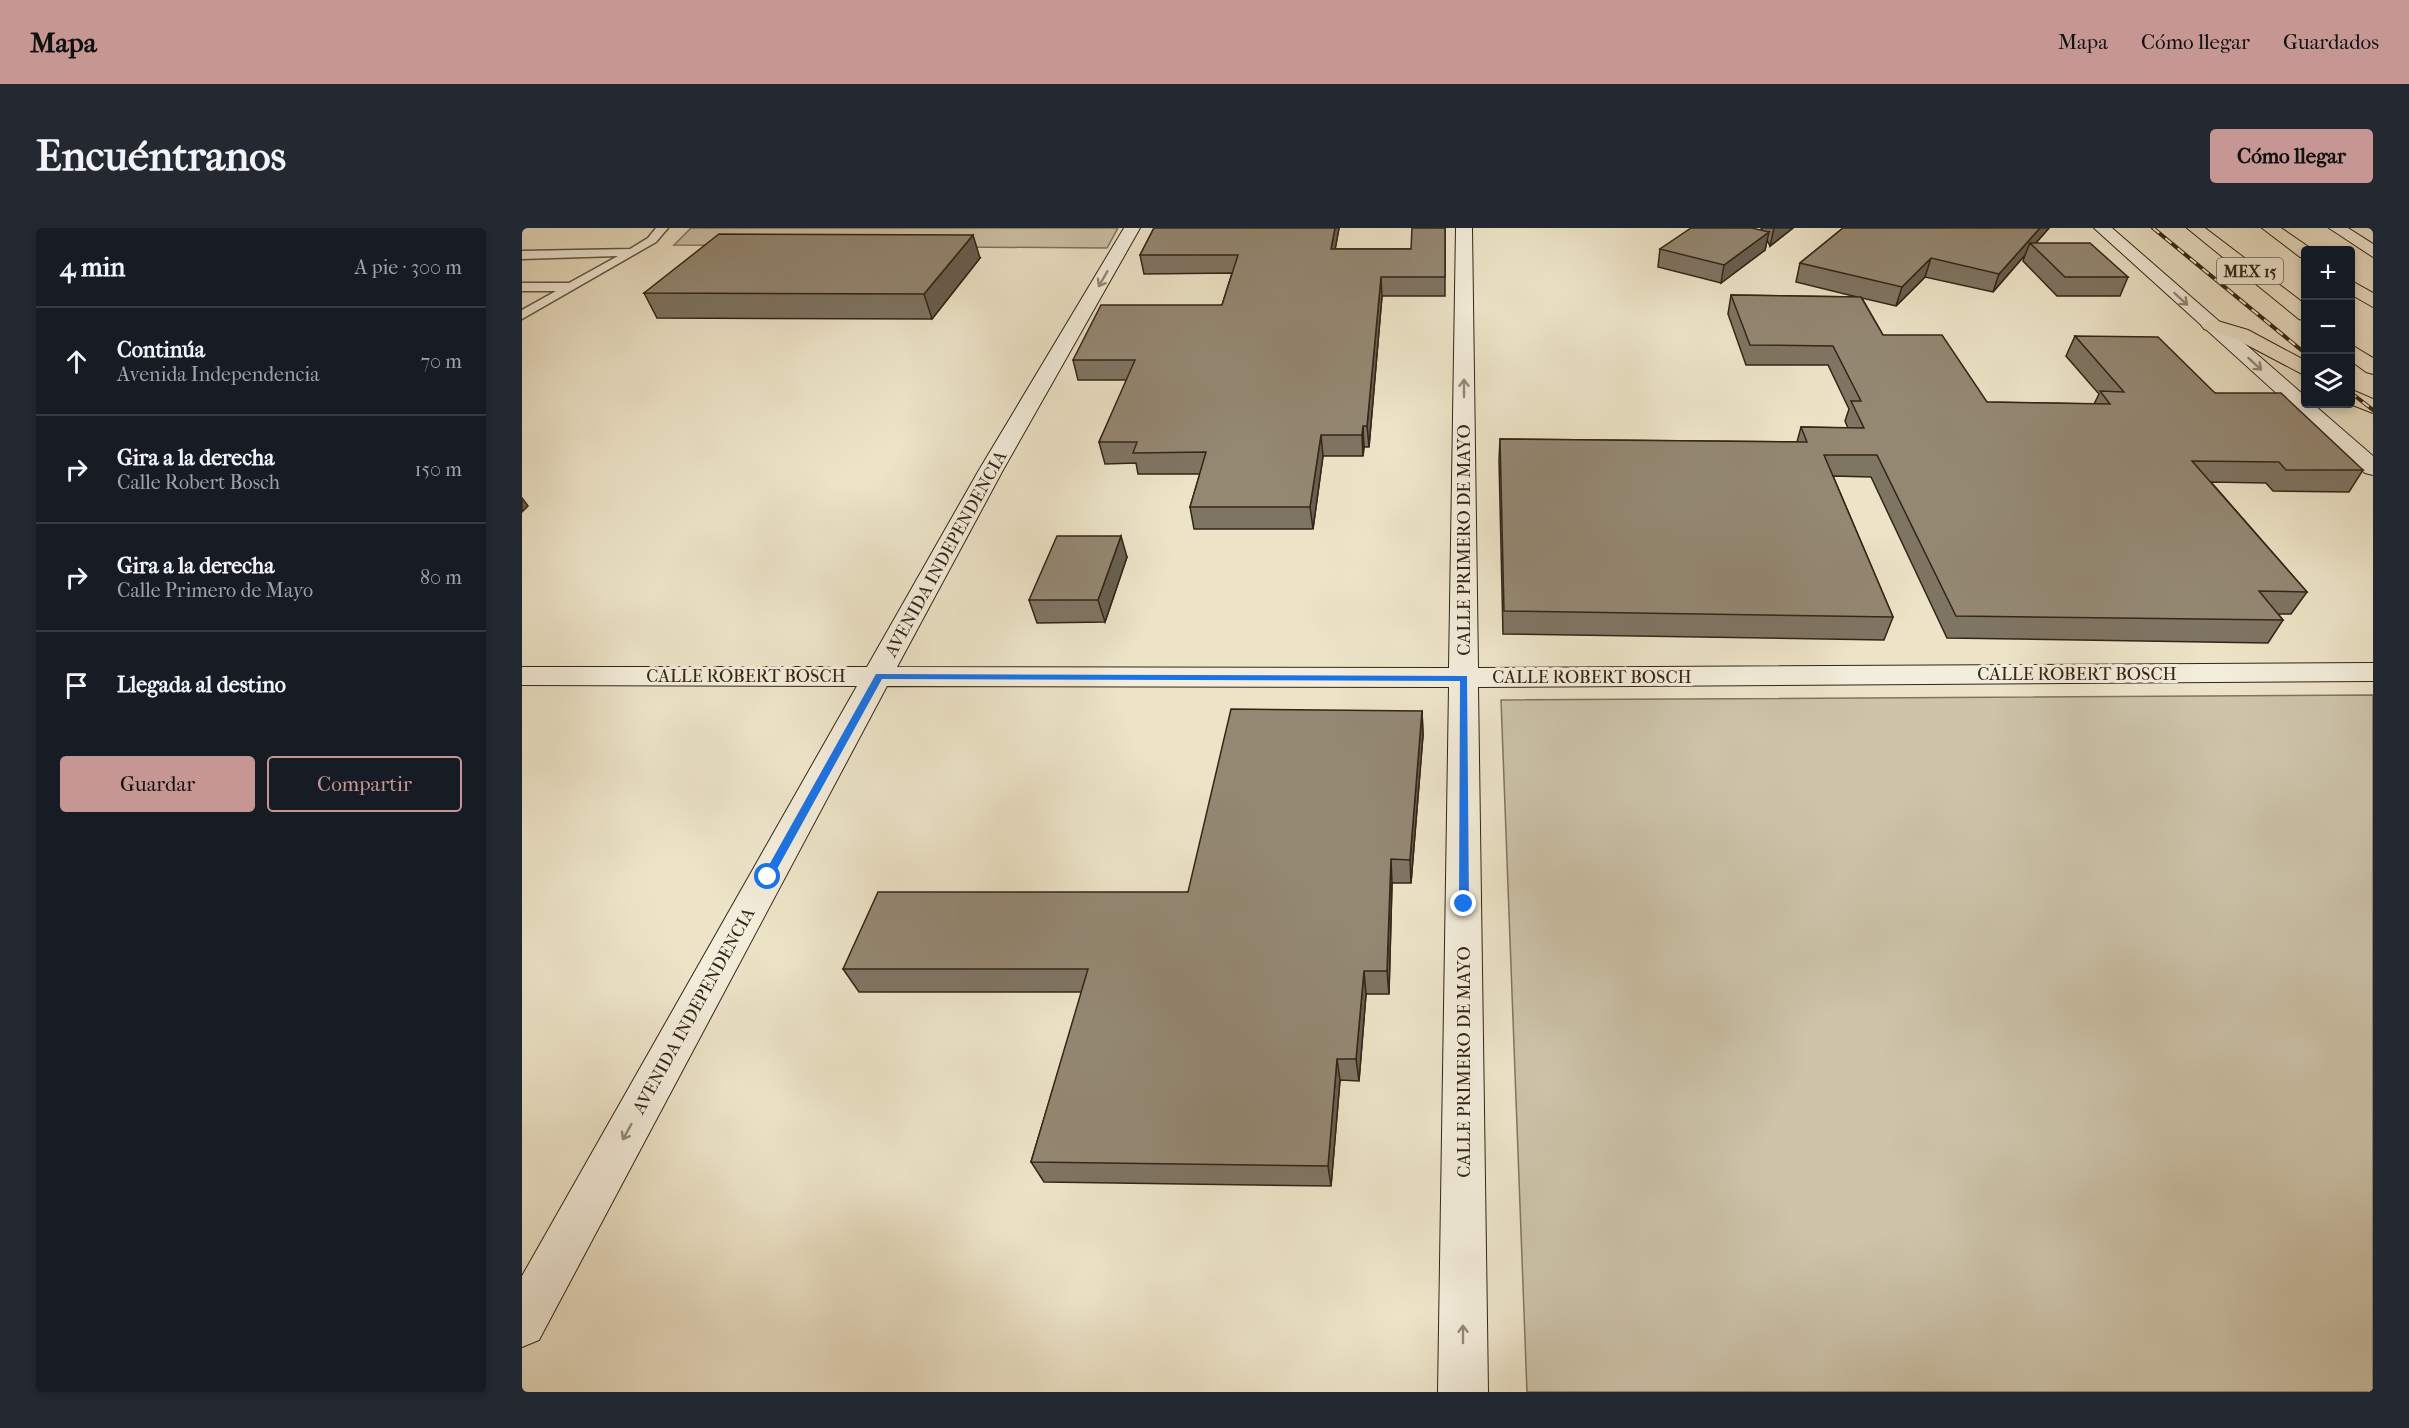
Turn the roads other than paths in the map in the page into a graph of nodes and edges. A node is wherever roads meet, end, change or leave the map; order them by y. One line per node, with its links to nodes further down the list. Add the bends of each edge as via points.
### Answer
1 (662, 228): 9 (street)
2 (1132, 228): 27 (main road, AVENIDA INDEPENDENCIA, one-way to 27, via 991,470)
3 (1464, 228): 28 (main road, CALLE PRIMERO DE MAYO, one-way to 3)
4 (2102, 228): 18 (main road, one-way to 18)
5 (2195, 228): 16 (highway, MEX 15)
6 (2270, 228): 8 (highway, MEX 15)
7 (2337, 228): 10 (main road)
8 (2301, 250)
9 (633, 252): 11 (street); 12 (street)
10 (2373, 252)
11 (522, 255)
12 (570, 286): 13 (street); 17 (street)
13 (522, 287)
14 (2355, 288): 15 (highway)
15 (2373, 301)
16 (2301, 311)
17 (522, 315)
18 (2211, 326): 20 (highway, via 2241,334); 24 (main road, one-way to 24)
19 (2355, 354): 21 (highway)
20 (2301, 367)
21 (2373, 368)
22 (2355, 398): 23 (highway)
23 (2373, 407)
24 (2373, 468)
25 (2373, 672): 28 (main road, CALLE ROBERT BOSCH)
26 (522, 676): 27 (main road, CALLE ROBERT BOSCH)
27 (879, 676): 28 (main road, CALLE ROBERT BOSCH); 29 (main road, AVENIDA INDEPENDENCIA, one-way to 29)
28 (1464, 678): 30 (main road, CALLE PRIMERO DE MAYO, one-way to 28)
29 (522, 1323)
30 (1463, 1392)

